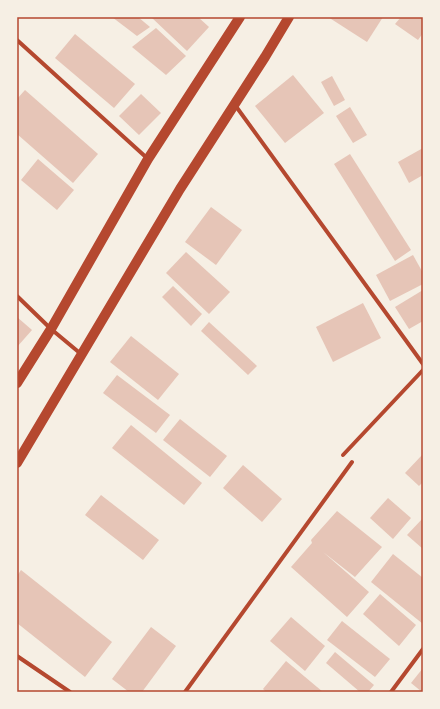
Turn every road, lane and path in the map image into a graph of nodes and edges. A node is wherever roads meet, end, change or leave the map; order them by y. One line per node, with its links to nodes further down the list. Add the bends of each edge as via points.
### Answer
1 (290, 17): 4 (main road)
2 (237, 18): 5 (main road)
3 (17, 40): 5 (street)
4 (234, 105): 8 (main road, via 180,189); 9 (street)
5 (148, 159): 7 (main road)
6 (17, 296): 7 (street)
7 (51, 329): 8 (street); 11 (main road)
8 (81, 354): 14 (main road)
9 (423, 364)
10 (423, 370): 12 (street)
11 (17, 383)
12 (344, 455)
13 (352, 462): 18 (street)
14 (17, 463)
15 (423, 649): 19 (street)
16 (17, 656): 17 (street)
17 (70, 692)
18 (185, 692)
19 (391, 692)

